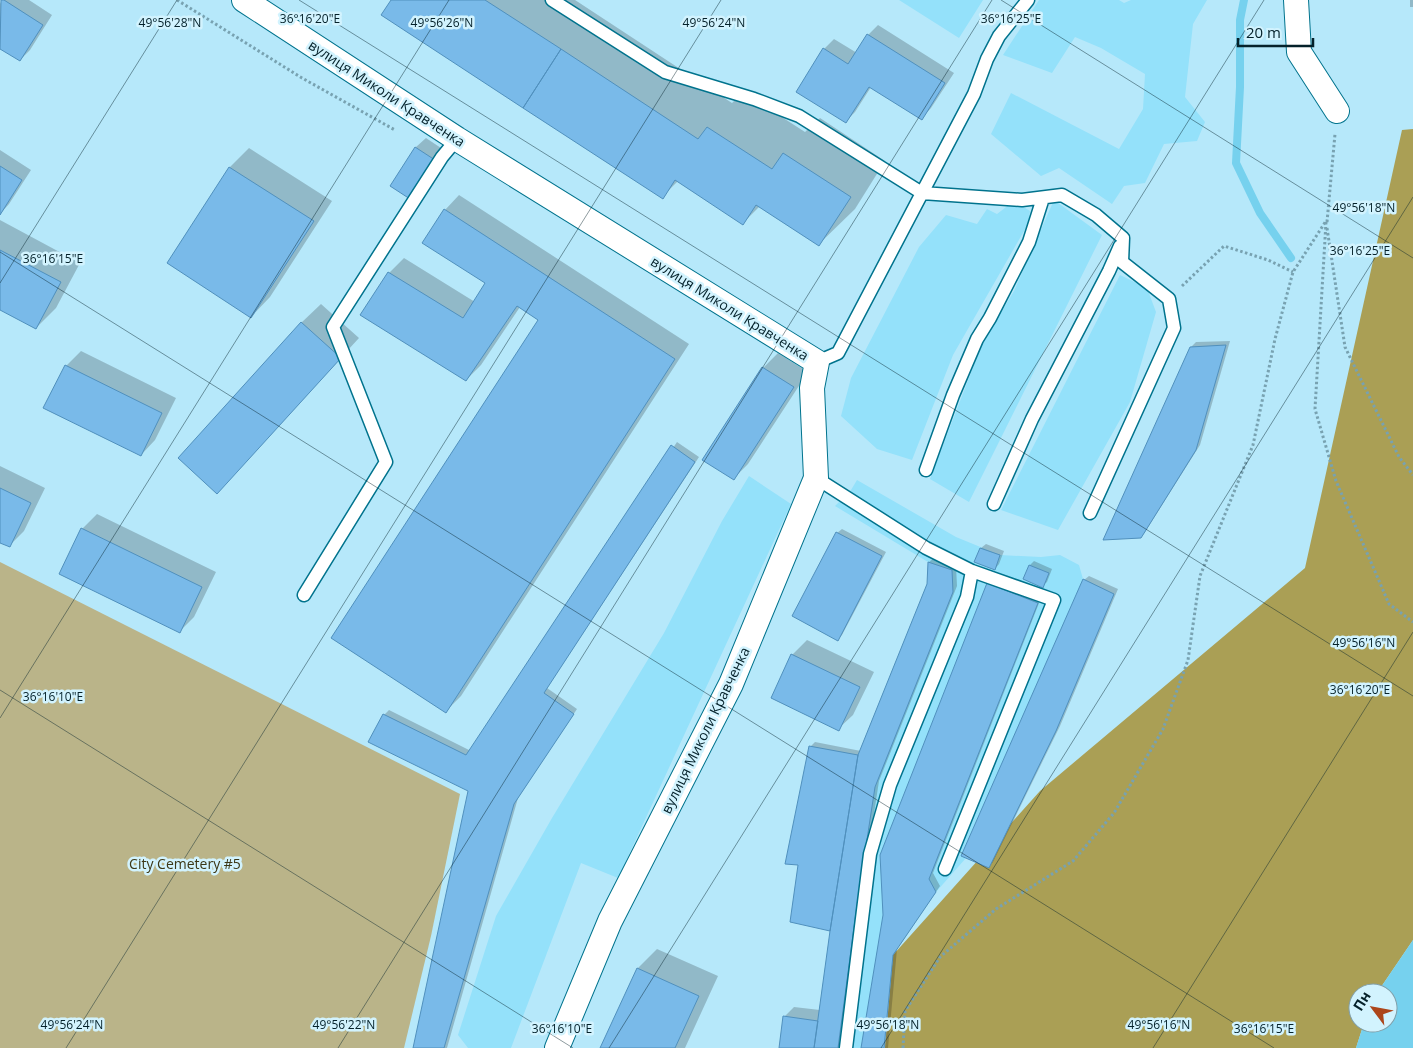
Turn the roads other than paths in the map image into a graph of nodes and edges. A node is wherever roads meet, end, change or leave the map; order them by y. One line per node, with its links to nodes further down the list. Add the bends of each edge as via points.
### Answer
1 (244, 0): 6 (street, вулиця Миколи Кравченка)
2 (552, 0): 7 (lane, via 665,72 799,116)
3 (1028, 0): 7 (lane, via 999,36 974,94)
4 (1296, 0): 5 (street, via 1299,52)
5 (1337, 111)
6 (457, 140): 10 (street, вулиця Миколи Кравченка); 16 (lane, via 442,157 332,327 386,462)
7 (922, 193): 8 (lane, via 1022,200); 10 (lane, via 838,352)
8 (1043, 198): 9 (lane, via 1062,195 1096,215); 11 (lane, via 1029,242 977,339)
9 (1123, 238): 13 (lane); 14 (lane, via 1122,262 1169,299 1174,328)
10 (818, 362): 12 (street, вулиця Миколи Кравченка, via 812,388)
11 (926, 470)
12 (816, 478): 15 (lane, via 926,548); 18 (street, вулиця Миколи Кравченка, via 731,684 610,921)
13 (994, 504)
14 (1090, 513)
15 (972, 571): 17 (lane, via 1054,600); 19 (lane, via 967,597 890,785 870,854)
16 (304, 595)
17 (945, 869)
18 (557, 1048)
19 (846, 1048)

